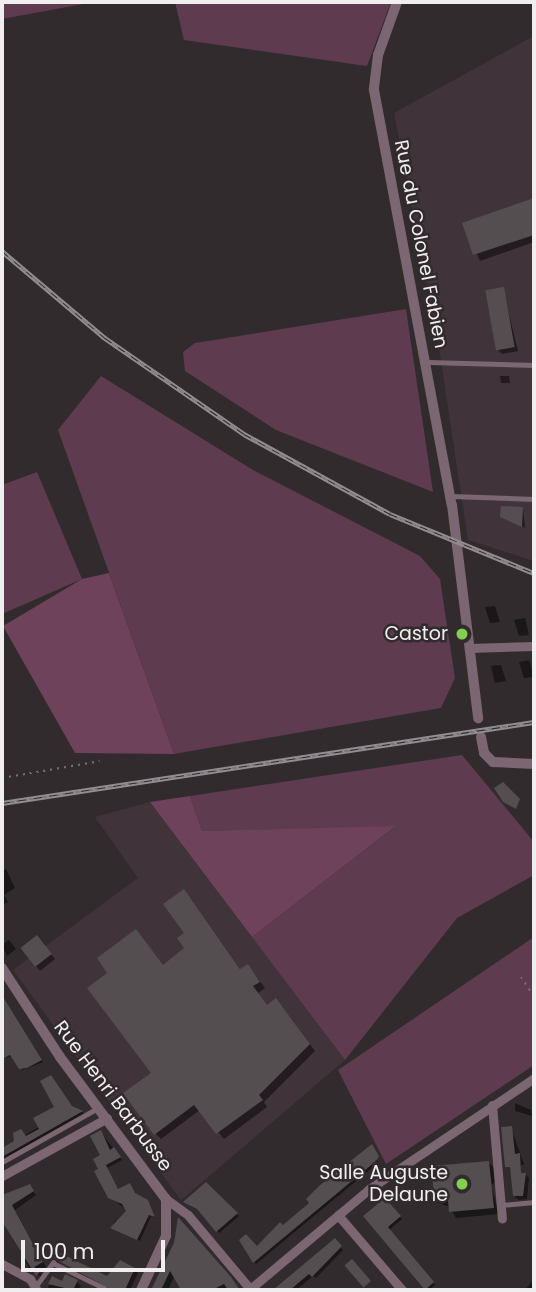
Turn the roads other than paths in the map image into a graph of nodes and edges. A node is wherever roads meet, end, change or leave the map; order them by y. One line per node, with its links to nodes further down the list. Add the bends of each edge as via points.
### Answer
1 (397, 2): 2 (street, Rue du Colonel Fabien, via 378,55 374,90)
2 (427, 362): 3 (lane); 4 (street, Rue du Colonel Fabien)
3 (534, 365)
4 (451, 496): 5 (lane); 7 (street, Rue du Colonel Fabien)
5 (534, 499)
6 (534, 646): 7 (street)
7 (469, 648): 8 (street, Rue du Colonel Fabien)
8 (478, 718)
9 (481, 737): 10 (street, via 484,753 492,762)
10 (534, 764)
11 (2, 968): 15 (street, Rue Henri Barbusse)
12 (532, 1079): 13 (street); 14 (street)
13 (534, 1091)
14 (492, 1105): 21 (street); 22 (street)
15 (99, 1108): 16 (street, Rue Henri Barbusse); 17 (lane)
16 (107, 1118): 18 (street); 19 (street, Rue Henri Barbusse)
17 (2, 1162)
18 (2, 1176)
19 (166, 1199): 27 (street, Rue Henri Barbusse, via 166,1236); 28 (street, via 188,1215)
20 (534, 1202): 21 (lane)
21 (501, 1205): 23 (street)
22 (338, 1214): 28 (street); 29 (street)
23 (502, 1219)
24 (2, 1264): 25 (street)
25 (36, 1288): 26 (lane, via 53,1263)
26 (104, 1288)
27 (141, 1290)
28 (250, 1290)
29 (402, 1290)

